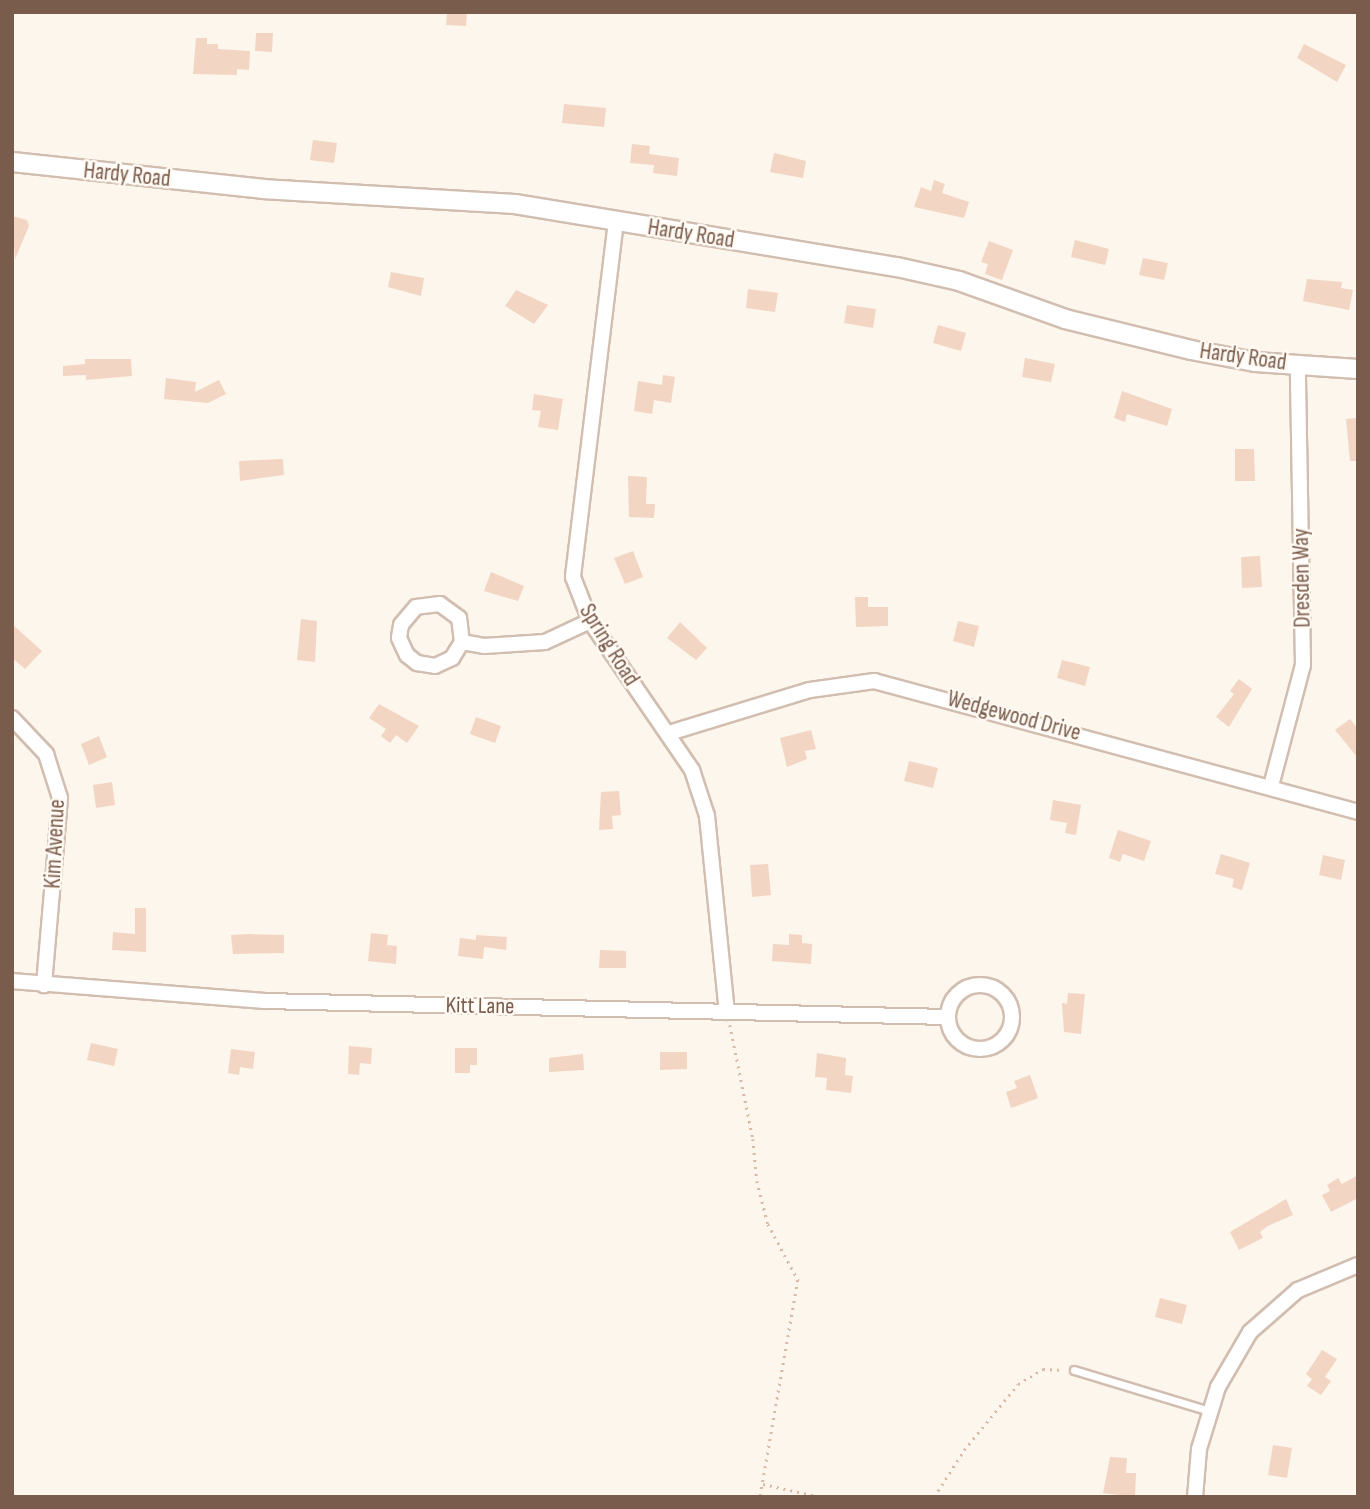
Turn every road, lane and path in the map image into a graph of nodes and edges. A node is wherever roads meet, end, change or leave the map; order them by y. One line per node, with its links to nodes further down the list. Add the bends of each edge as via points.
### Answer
1 (12, 162): 2 (street, Hardy Road, via 271,189 467,199)
2 (616, 221): 3 (street, Hardy Road, via 897,267 959,281 1143,340 1255,362); 5 (street, Spring Road, via 572,560 577,594)
3 (1298, 365): 4 (street, Hardy Road); 9 (street, Dresden Way, via 1303,665)
4 (1358, 369)
5 (590, 621): 6 (street, via 545,642 484,646); 8 (street, Spring Road)
6 (462, 642): 6 (street, via 459,618 440,604 416,607 401,625 403,650 423,665 447,662)
7 (12, 718): 12 (street, Kim Avenue, via 46,754 60,798)
8 (669, 733): 9 (street, Wedgewood Drive, via 810,690 874,681); 13 (street, Spring Road, via 692,770 707,816)
9 (1271, 786): 10 (street, Wedgewood Drive)
10 (1358, 812)
11 (12, 981): 12 (street, Kitt Lane)
12 (44, 985): 13 (street, Kitt Lane, via 264,1001)
13 (727, 1012): 14 (street, Kitt Lane); 18 (path, via 768,1224 798,1280 776,1384)
14 (948, 1017): 14 (street, via 949,1027 962,1044 983,1049 1009,1032 1012,1012 1002,993 972,985 955,997)
15 (1358, 1265): 17 (street, via 1298,1290 1272,1310 1232,1359)
16 (1074, 1370): 17 (lane); 21 (path, via 1043,1369 1018,1384 964,1450)
17 (1210, 1411): 22 (street, via 1199,1449)
18 (763, 1484): 19 (path); 20 (path)
19 (760, 1497)
20 (821, 1497)
21 (934, 1497)
22 (1195, 1497)

